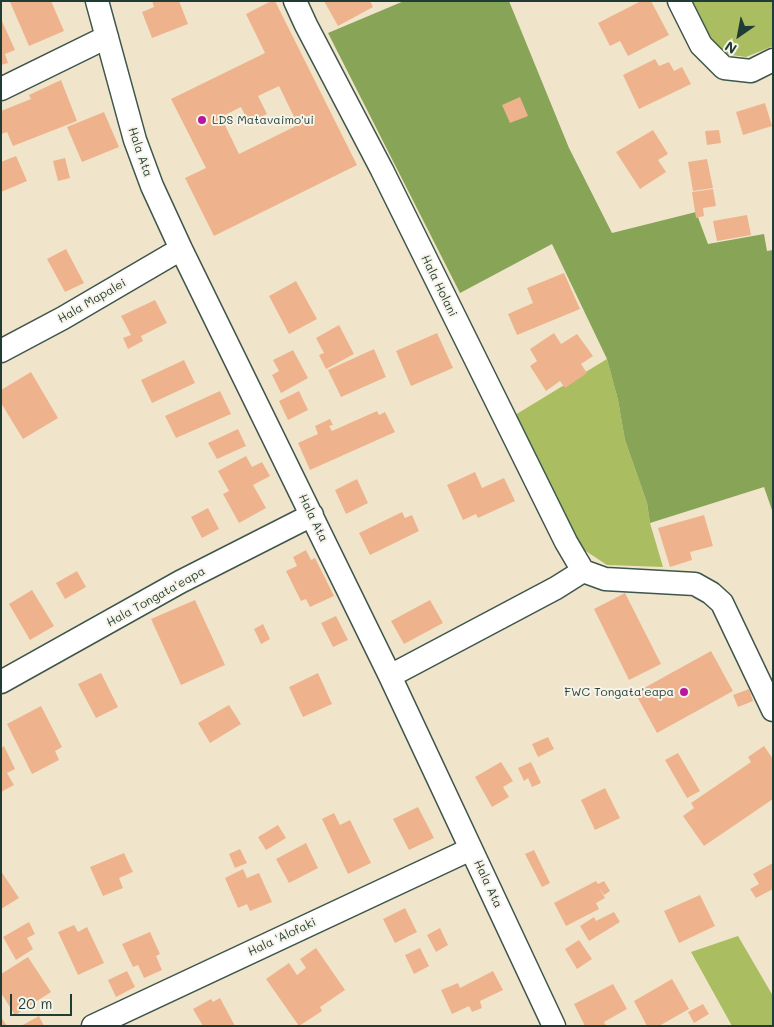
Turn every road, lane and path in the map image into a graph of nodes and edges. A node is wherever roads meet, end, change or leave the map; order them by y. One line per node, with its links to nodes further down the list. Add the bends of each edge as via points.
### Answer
1 (97, 1): 4 (street, Hala Ata)
2 (295, 1): 10 (street, Hala Holani, via 566,542)
3 (679, 1): 5 (street, via 701,45 724,68 751,71)
4 (106, 37): 6 (street); 7 (street, Hala Ata, via 135,140)
5 (773, 60)
6 (1, 89)
7 (181, 249): 8 (street, Hala Mapalei); 9 (street, Hala Ata)
8 (1, 351)
9 (312, 515): 11 (street, Hala Ata); 12 (street, Hala Tongata'eapa, via 180,582)
10 (583, 570): 11 (street, via 556,588); 13 (street, via 605,579 695,584 711,593 722,603)
11 (390, 676): 14 (street, Hala Ata)
12 (1, 682)
13 (773, 710)
14 (471, 849): 15 (street, Hala 'Alofaki); 16 (street, Hala Ata)
15 (93, 1026)
16 (554, 1026)

